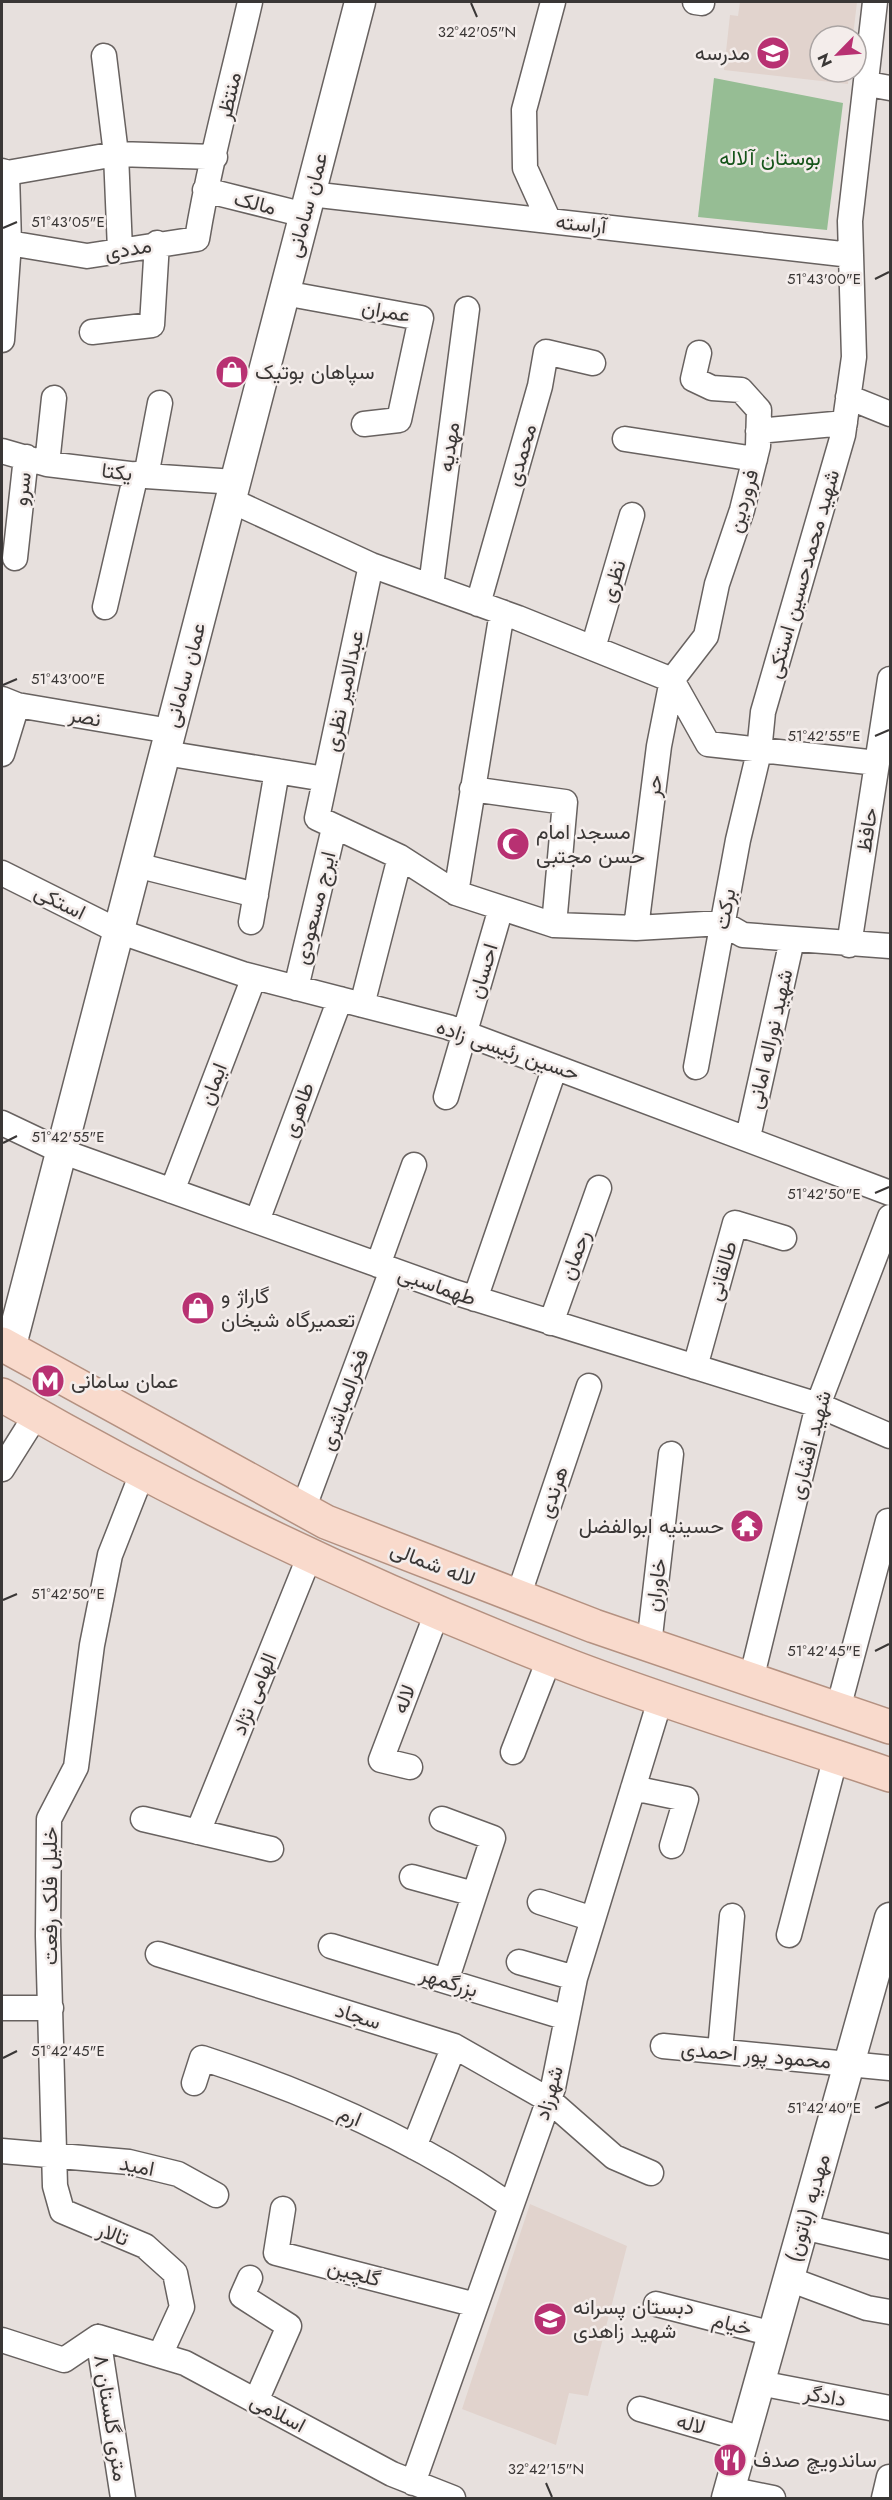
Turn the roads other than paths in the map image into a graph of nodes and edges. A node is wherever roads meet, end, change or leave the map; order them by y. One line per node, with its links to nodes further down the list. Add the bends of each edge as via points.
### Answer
1 (250, 2): 8 (street, منتظر)
2 (360, 2): 11 (street, عمان سامانی)
3 (553, 2): 12 (street, via 524,110 525,168)
4 (875, 2): 6 (street, شهید محمدحسین استکی)
5 (104, 56): 7 (street)
6 (879, 86): 16 (street, شهید محمدحسین استکی, via 850,221)
7 (116, 154): 8 (street); 9 (street); 15 (street)
8 (215, 157): 10 (street, منتظر)
9 (4, 172): 13 (street)
10 (205, 190): 11 (street, مالک); 14 (street, مددی, via 197,239)
11 (307, 205): 12 (street, آراسته); 17 (street, عمان سامانی)
12 (549, 221): 16 (street, آراسته)
13 (9, 243): 15 (street, مددی, via 87,256); 20 (street)
14 (156, 243): 15 (street, مددی); 19 (street, via 152,325)
15 (120, 250)
16 (851, 255): 23 (street, شهید محمدحسین استکی, via 854,357)
17 (284, 293): 28 (street, عمران, via 421,318 399,420); 35 (street, عمان سامانی)
18 (467, 309): 39 (street, مهدیه)
19 (92, 332)
20 (2, 340)
21 (699, 353): 29 (street, فروردین, via 693,379 712,388 741,390 759,410)
22 (593, 363): 40 (street, محمدی, via 546,352 540,386)
23 (849, 397): 26 (street); 27 (street, شهید محمدحسین استکی)
24 (54, 398): 33 (street, سرو)
25 (160, 403): 34 (street)
26 (891, 414)
27 (844, 423): 29 (street); 48 (street, شهید محمدحسین استکی, via 763,712)
28 (364, 424)
29 (758, 431): 32 (street, فروردین)
30 (625, 439): 32 (street)
31 (2, 451): 33 (street, یکتا)
32 (754, 459): 45 (street, فروردین, via 706,636)
33 (36, 460): 34 (street, یکتا); 37 (street, سرو)
34 (141, 475): 35 (street, یکتا); 41 (street)
35 (233, 491): 38 (street); 47 (street, عمان سامانی)
36 (632, 515): 43 (street, نظری)
37 (15, 558)
38 (371, 565): 39 (street); 52 (street, عبدالامیر نظری)
39 (430, 586): 40 (street)
40 (478, 604): 42 (street)
41 (105, 607)
42 (502, 612): 43 (street); 53 (street)
43 (593, 648): 45 (street)
44 (891, 679): 50 (street, حافظ)
45 (672, 680): 48 (street, via 708,744); 64 (street, حر, via 659,746)
46 (9, 702): 47 (street, نصر); 49 (street)
47 (167, 742): 51 (street, نصر); 56 (street, عمان سامانی)
48 (759, 752): 50 (street); 62 (street, برکت)
49 (2, 754)
50 (877, 763): 67 (street, حافظ)
51 (277, 771): 52 (street, نصر); 59 (street)
52 (325, 779): 54 (street, عبدالامیر نظری)
53 (472, 789): 58 (street); 63 (street, via 564,802)
54 (326, 823): 55 (street); 70 (street, ایرج مسعودی)
55 (400, 857): 58 (street); 71 (street, طاهری)
56 (136, 865): 59 (street); 65 (street, عمان سامانی)
57 (2, 873): 65 (street, استکی)
58 (456, 893): 60 (street)
59 (256, 895): 61 (street)
60 (501, 908): 63 (street); 72 (street, احسان)
61 (251, 922)
62 (722, 923): 64 (street); 66 (street, via 743,935); 74 (street, برکت)
63 (554, 925): 64 (street)
64 (636, 928)
65 (118, 931): 69 (street, حسین رئیسی زاده); 78 (street, عمان سامانی)
66 (792, 940): 67 (street); 77 (street, شهید نوراله امانی)
67 (849, 945): 68 (street)
68 (891, 946)
69 (254, 977): 70 (street, حسین رئیسی زاده); 81 (street, ایمان)
70 (296, 988): 71 (street, حسین رئیسی زاده)
71 (351, 1002): 72 (street, حسین رئیسی زاده); 84 (street, طاهری)
72 (464, 1033): 73 (street, حسین رئیسی زاده); 75 (street, احسان)
73 (555, 1067): 77 (street, حسین رئیسی زاده); 87 (street)
74 (696, 1067)
75 (446, 1097)
76 (2, 1123): 78 (street, طهماسبی)
77 (748, 1137): 82 (street, حسین رئیسی زاده)
78 (61, 1150): 81 (street, طهماسبی); 89 (street, عمان سامانی)
79 (414, 1165): 86 (street, فخرالمباشری)
80 (599, 1188): 88 (street, رحمان)
81 (172, 1191): 84 (street, طهماسبی)
82 (891, 1193)
83 (891, 1217): 93 (street, شهید افشاری)
84 (257, 1221): 86 (street, طهماسبی)
85 (784, 1238): 90 (street, طالقانی, via 735,1223)
86 (385, 1268): 87 (street, طهماسبی); 99 (street, فخرالمباشری)
87 (475, 1299): 88 (street, طهماسبی)
88 (551, 1323): 90 (street, طهماسبی)
89 (6, 1346): 102 (main road, لاله شمالی, via 326,1522)
90 (695, 1367): 93 (street, طهماسبی)
91 (589, 1386): 102 (street, هرندی)
92 (2, 1395): 94 (main road, لاله شمالی)
93 (818, 1405): 95 (street, طهماسبی); 108 (street, شهید افشاری)
94 (36, 1415): 97 (street); 98 (main road, لاله شمالی)
95 (891, 1436)
96 (671, 1454): 105 (street, خاوران)
97 (2, 1469)
98 (142, 1472): 101 (main road, لاله شمالی); 135 (street, خلیل فلک رفعت, via 110,1556 92,1645 76,1767 49,1819)
99 (308, 1496)
100 (888, 1521): 110 (street)
101 (310, 1555): 103 (main road, لاله شمالی); 119 (street, الهامی نژاد)
102 (518, 1597): 104 (main road, لاله شمالی)
103 (438, 1610): 106 (main road, لاله شمالی); 114 (street, لاله, via 381,1760)
104 (610, 1632): 105 (main road, لاله شمالی); 107 (main road)
105 (649, 1645): 108 (main road, لاله شمالی)
106 (550, 1658): 107 (main road, لاله شمالی); 112 (street)
107 (590, 1673): 109 (main road, لاله شمالی)
108 (751, 1680): 110 (main road, لاله شمالی)
109 (661, 1697): 113 (main road, لاله شمالی); 116 (street, شهرزاد)
110 (838, 1710): 111 (main road, لاله شمالی)
111 (891, 1727)
112 (513, 1752)
113 (836, 1756): 115 (main road, لاله شمالی); 128 (street)
114 (410, 1767)
115 (891, 1775)
116 (633, 1788): 120 (street, via 686,1799); 127 (street, شهرزاد)
117 (143, 1820): 119 (street)
118 (442, 1820): 123 (street, via 493,1838)
119 (198, 1832): 121 (street)
120 (672, 1846)
121 (271, 1850)
122 (412, 1877): 123 (street)
123 (474, 1894): 133 (street)
124 (540, 1902): 127 (street)
125 (732, 1916): 139 (street)
126 (891, 1918): 140 (street, مهدیه (باتون))
127 (593, 1919): 132 (street, شهرزاد)
128 (789, 1935)
129 (331, 1946): 133 (street, بزرگمهر)
130 (158, 1954): 137 (street, سجاد)
131 (519, 1962): 132 (street)
132 (575, 1978): 136 (street, شهرزاد)
133 (446, 1981): 136 (street, بزرگمهر)
134 (2, 2008): 135 (street)
135 (51, 2008): 146 (street, خلیل فلک رفعت)
136 (567, 2018): 143 (street, شهرزاد)
137 (454, 2046): 143 (street, سجاد); 144 (street)
138 (663, 2046): 139 (street, محمود پور احمدی)
139 (720, 2052): 140 (street, محمود پور احمدی)
140 (850, 2063): 141 (street, محمود پور احمدی); 151 (street, مهدیه (باتون))
141 (891, 2068)
142 (194, 2083): 144 (street, ارم, via 202,2058 344,2113)
143 (549, 2100): 147 (street, سجاد, via 614,2157); 149 (street, شهرزاد)
144 (414, 2147): 149 (street, ارم, via 465,2174)
145 (2, 2151): 146 (street)
146 (53, 2156): 148 (street, امید, via 129,2162 178,2174); 161 (street, تالار, via 62,2211 145,2246 175,2273 182,2307)
147 (651, 2174)
148 (216, 2195)
149 (511, 2206): 156 (street, شهرزاد)
150 (283, 2209): 156 (street, گلچین, via 276,2253)
151 (803, 2227): 152 (street); 154 (street, مهدیه (باتون))
152 (891, 2247)
153 (250, 2278): 163 (street, via 242,2296 289,2326)
154 (789, 2279): 157 (street, via 867,2308); 158 (street, مهدیه (باتون))
155 (656, 2304): 158 (street, خیام)
156 (476, 2305): 167 (street, شهرزاد)
157 (891, 2312)
158 (773, 2334): 162 (street, مهدیه (باتون))
159 (98, 2337): 160 (street, via 64,2360); 161 (street, اسلامی); 169 (street, ۸ متری گلستان)
160 (2, 2340)
161 (160, 2355): 163 (street, اسلامی, via 185,2363)
162 (759, 2383): 164 (street, دادگر); 166 (street, مهدیه (باتون))
163 (256, 2401): 167 (street, اسلامی)
164 (891, 2408)
165 (640, 2409): 166 (street, لاله)
166 (743, 2439): 168 (street, مهدیه (باتون))
167 (413, 2483): 170 (street, اسلامی)
168 (728, 2494): 171 (street)
169 (126, 2498)
170 (453, 2499)
171 (773, 2499)

